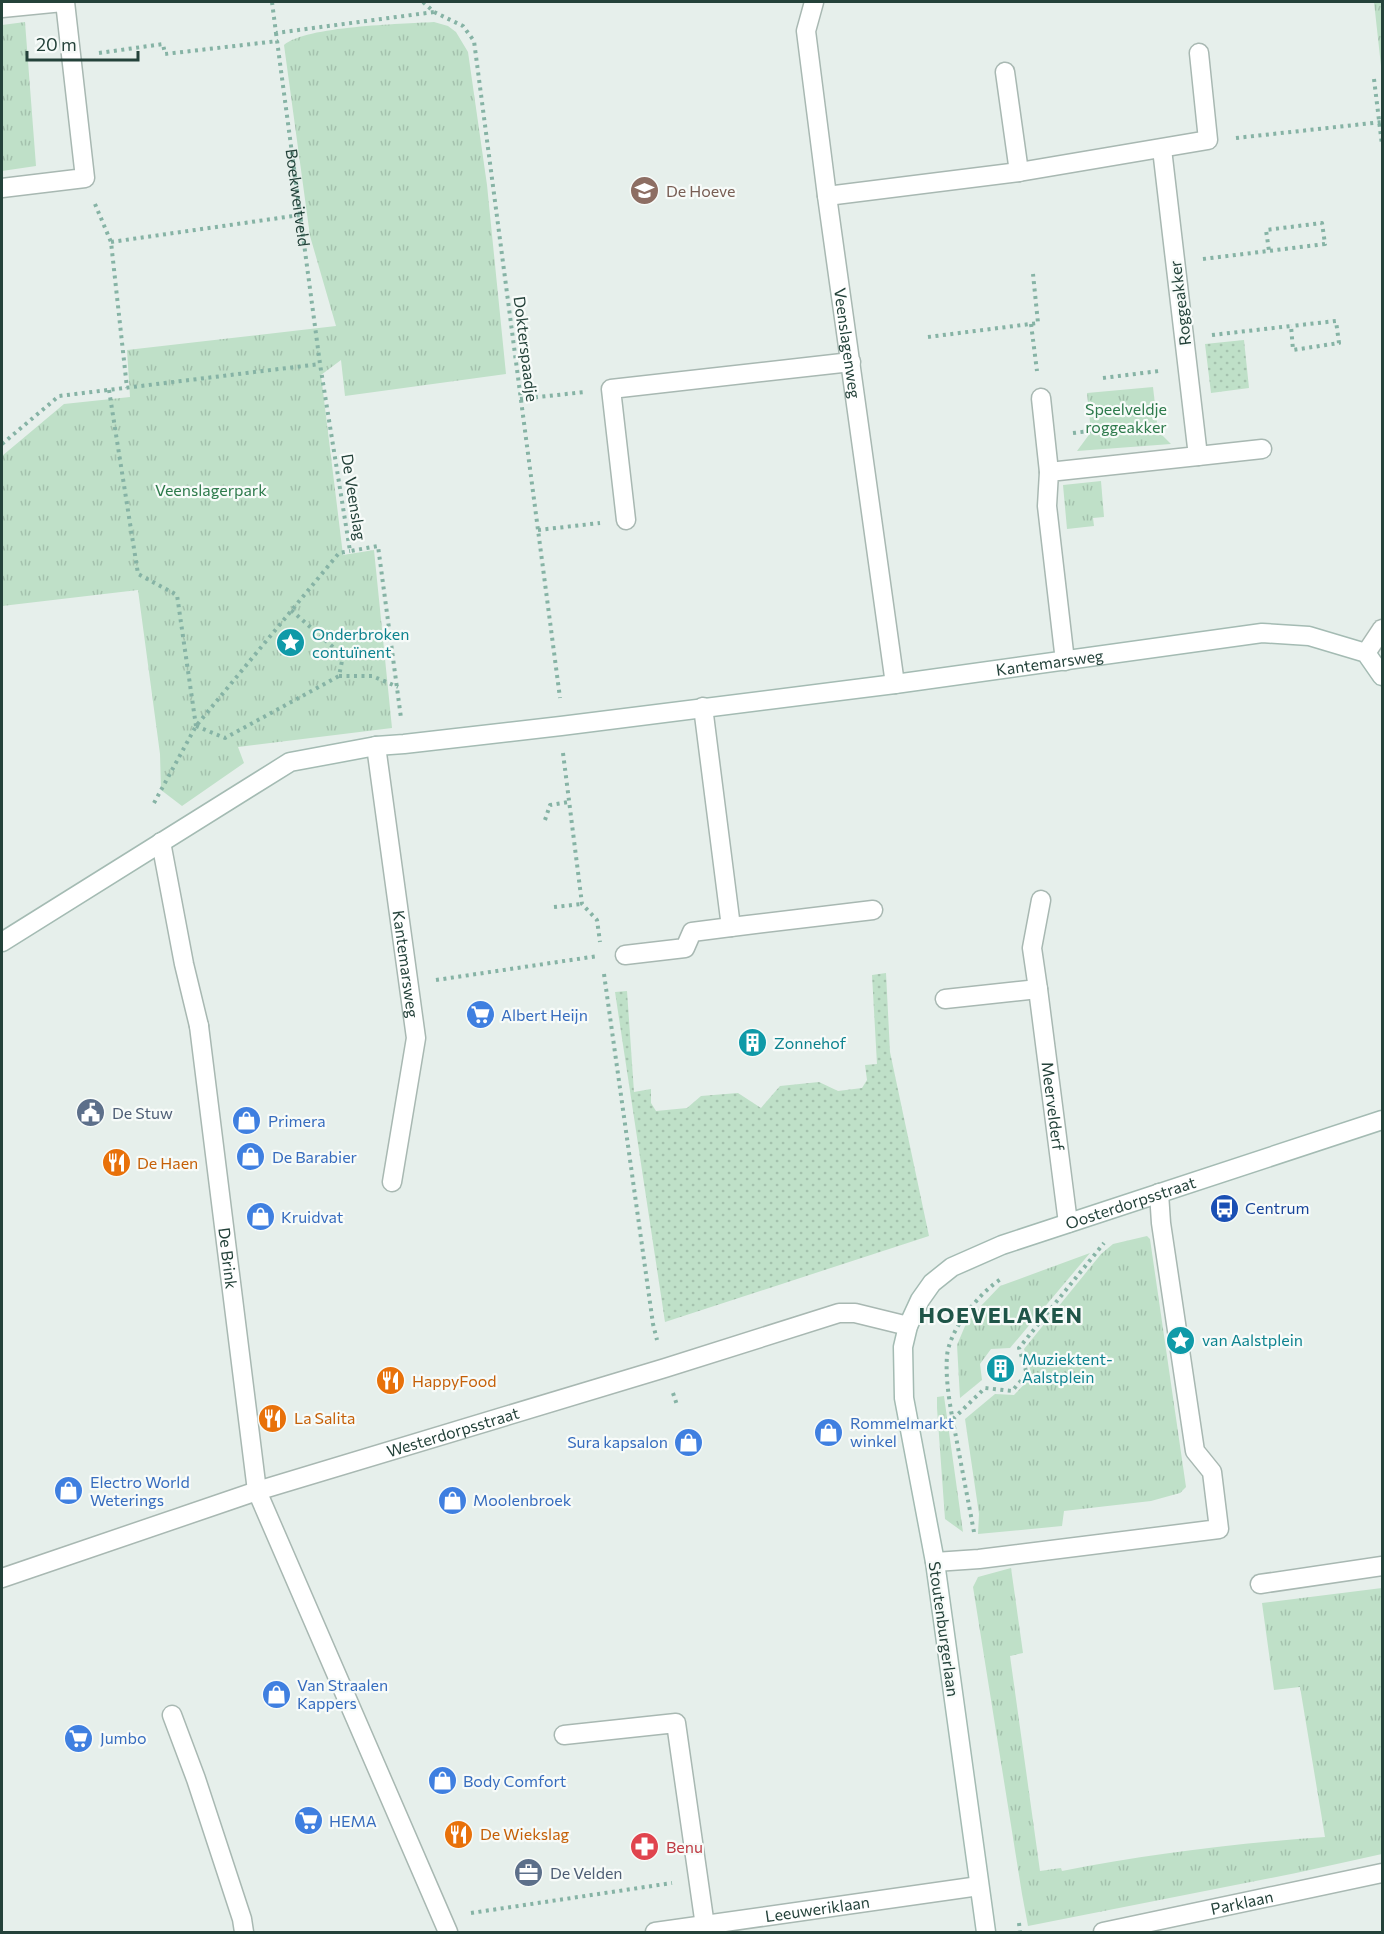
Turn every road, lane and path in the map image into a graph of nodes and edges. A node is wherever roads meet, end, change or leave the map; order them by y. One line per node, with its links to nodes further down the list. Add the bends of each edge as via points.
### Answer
1 (64, 2): 5 (street); 10 (street)
2 (272, 2): 7 (path, Boekweitveld)
3 (423, 2): 6 (path, Dokterspaadje)
4 (814, 2): 20 (street, Veenslagenweg, via 806,31)
5 (2, 8)
6 (434, 12): 7 (path); 38 (path, Dokterspaadje, via 463,26 474,40)
7 (276, 33): 8 (path, Boekweitveld)
8 (278, 41): 10 (path, via 165,54 163,44); 21 (path, Boekweitveld)
9 (1199, 53): 14 (street)
10 (71, 56): 18 (street)
11 (1005, 72): 17 (street)
12 (1374, 79): 13 (path)
13 (1381, 123): 14 (path); 15 (path)
14 (1208, 140): 16 (street)
15 (1383, 145)
16 (1162, 149): 17 (street); 24 (street, Roggeakker)
17 (1019, 172): 20 (street)
18 (85, 178): 19 (street); 22 (path)
19 (2, 189)
20 (827, 196): 30 (street, Veenslagenweg)
21 (300, 215): 22 (path); 31 (path, Boekweitveld)
22 (111, 242): 34 (path)
23 (1269, 251): 23 (path, via 1325,244 1322,223 1266,230); 24 (path)
24 (1175, 262): 29 (street, Roggeakker)
25 (1033, 274): 26 (path, via 1038,323)
26 (1031, 324): 28 (path); 37 (path)
27 (1291, 326): 27 (path, via 1293,350 1339,344 1336,321); 29 (path)
28 (928, 337)
29 (1184, 338): 32 (street, Roggeakker)
30 (851, 362): 35 (street); 54 (street, Veenslagenweg)
31 (320, 364): 34 (path); 47 (path, De Veenslag)
32 (1188, 368): 33 (path); 43 (street, Roggeakker)
33 (1103, 378)
34 (127, 388): 36 (path)
35 (611, 389): 38 (path); 45 (street)
36 (109, 390): 41 (path, via 59,396); 57 (path, via 138,574 177,595)
37 (1041, 398): 44 (street)
38 (520, 399): 46 (path, Dokterspaadje)
39 (1089, 432): 40 (path, via 1124,427)
40 (1151, 432)
41 (2, 444)
42 (1262, 449): 43 (street)
43 (1198, 456): 44 (street)
44 (1049, 472): 51 (street, via 1047,506)
45 (626, 520): 46 (path)
46 (538, 530): 58 (path, Dokterspaadje)
47 (350, 551): 48 (path, via 339,554); 55 (path, De Veenslag, via 378,546)
48 (291, 610): 52 (path, via 343,656); 57 (path)
49 (1383, 629): 50 (street)
50 (1366, 653): 51 (street, Kantemarsweg, via 1309,636 1262,633); 53 (street)
51 (1065, 661): 54 (street, Kantemarsweg)
52 (339, 676): 55 (path, via 372,676); 57 (path, via 225,738)
53 (1383, 676)
54 (895, 684): 56 (street, Kantemarsweg)
55 (398, 687): 59 (path, De Veenslag)
56 (703, 706): 58 (street, Kantemarsweg); 69 (street)
57 (196, 726): 62 (path)
58 (561, 726): 59 (street, Kantemarsweg); 61 (path, Dokterspaadje)
59 (404, 744): 60 (street, Kantemarsweg)
60 (376, 746): 64 (street, Kantemarsweg, via 291,762); 75 (street, Kantemarsweg)
61 (569, 802): 63 (path, via 550,805); 66 (path, Dokterspaadje)
62 (154, 803)
63 (545, 820)
64 (161, 842): 70 (street, Kantemarsweg); 87 (street, De Brink, via 200,1026)
65 (1041, 900): 76 (street, Meervelderf, via 1032,948)
66 (582, 904): 67 (path); 72 (path, via 597,920)
67 (554, 907)
68 (873, 910): 69 (street)
69 (731, 927): 71 (street, via 692,932 685,948)
70 (2, 942)
71 (625, 955)
72 (602, 956): 73 (path); 75 (path)
73 (603, 963)
74 (603, 970): 85 (path, via 653,1324)
75 (408, 984): 79 (street, Kantemarsweg, via 416,1038)
76 (1038, 989): 77 (street); 81 (street, Meervelderf)
77 (945, 999)
78 (1383, 1120): 80 (street, Oosterdorpsstraat)
79 (392, 1182)
80 (1159, 1193): 81 (street, Oosterdorpsstraat); 88 (street, via 1195,1451 1212,1472 1220,1529)
81 (1068, 1223): 84 (street, Oosterdorpsstraat, via 952,1267 932,1283)
82 (1093, 1245): 86 (path, via 1104,1242 1019,1348 1027,1374 1012,1391 985,1388)
83 (1008, 1275): 86 (path, via 974,1305 952,1339 947,1354)
84 (908, 1326): 85 (street, Westerdorpsstraat, via 839,1313); 89 (street, Stoutenburgerlaan, via 903,1347 904,1398)
85 (665, 1368): 87 (street, Westerdorpsstraat)
86 (953, 1419): 88 (path)
87 (257, 1491): 91 (street, Westerdorpsstraat); 99 (street)
88 (979, 1559): 89 (street)
89 (935, 1562): 97 (street, Stoutenburgerlaan)
90 (1383, 1566): 92 (street)
91 (2, 1578)
92 (1260, 1584)
93 (172, 1714): 101 (street, via 242,1919)
94 (564, 1735): 96 (street, via 676,1723)
95 (1383, 1873): 105 (street, Parklaan)
96 (698, 1879): 99 (path); 100 (street)
97 (979, 1886): 100 (street, Leeuweriklaan); 103 (street, Stoutenburgerlaan)
98 (1019, 1923): 104 (path)
99 (444, 1925)
100 (705, 1926): 102 (street, Leeuweriklaan)
101 (243, 1932)
102 (655, 1932)
103 (986, 1932)
104 (1020, 1932)
105 (1103, 1932)

